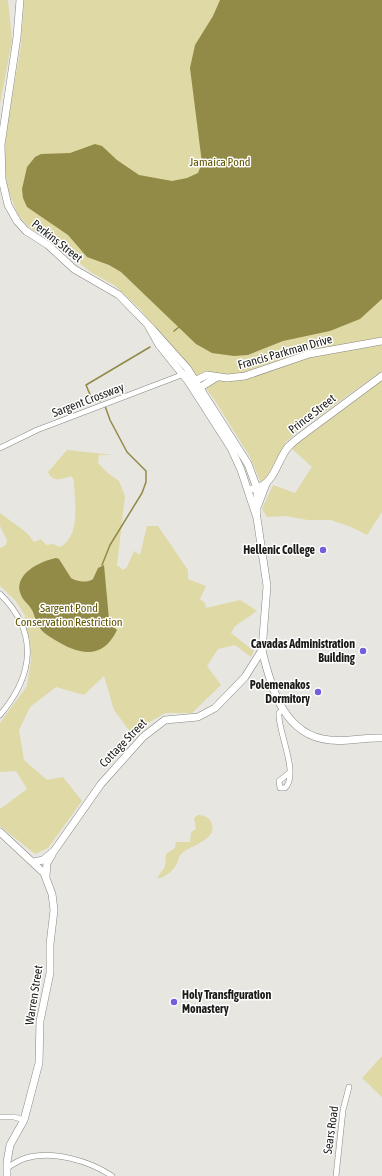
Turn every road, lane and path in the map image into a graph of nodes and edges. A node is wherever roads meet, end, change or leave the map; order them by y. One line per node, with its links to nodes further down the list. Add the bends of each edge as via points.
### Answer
1 (20, 0): 2 (main road, Perkins Street, via 17,37)
2 (2, 123): 3 (main road, Perkins Street)
3 (1, 145): 4 (main road, Perkins Street)
4 (1, 169): 5 (main road, Perkins Street, via 8,205 26,231 48,245 74,269 118,296)
5 (149, 327): 7 (main road, Perkins Street, via 159,345); 10 (main road, Perkins Street, via 186,367)
6 (382, 341): 9 (main road, Francis Parkman Drive, via 309,354 244,376)
7 (184, 374): 10 (main road, Perkins Street); 12 (street, Sargent Crossway, via 37,430)
8 (382, 376): 13 (main road, Prince Street, via 289,446)
9 (217, 377): 10 (main road, Francis Parkman Drive, via 208,375); 11 (main road)
10 (192, 382): 11 (main road, Perkins Street)
11 (197, 389): 14 (main road, Perkins Street, via 244,457); 15 (main road, Perkins Street, via 233,451)
12 (0, 448)
13 (266, 484): 14 (main road); 16 (main road, Prince Street)
14 (257, 488): 15 (main road); 16 (main road, Perkins Street)
15 (248, 489): 17 (main road, Perkins Street)
16 (258, 505): 17 (main road, Perkins Street)
17 (257, 518): 18 (main road, Perkins Street)
18 (262, 554): 20 (main road, Cottage Street, via 267,586)
19 (0, 594): 22 (street, via 21,622 28,652 23,680)
20 (262, 650): 21 (main road); 26 (main road, Cottage Street, via 245,677 215,708 198,717 165,720 143,737 101,784)
21 (283, 709): 23 (main road, via 297,728 314,737 337,740); 24 (street, via 279,713 279,723 288,752)
22 (0, 715)
23 (382, 738)
24 (289, 773)
25 (0, 832): 27 (main road, Warren Street)
26 (54, 852): 27 (main road, Cottage Street, via 43,860); 28 (main road, Cottage Street, via 47,863)
27 (34, 862): 28 (main road, Warren Street)
28 (46, 876): 31 (main road, Warren Street, via 54,907 50,973 40,1021 40,1060)
29 (349, 1087): 36 (street, Sears Road, via 343,1110)
30 (0, 1117): 31 (street)
31 (24, 1120): 32 (main road, Warren Street, via 10,1145)
32 (7, 1168): 33 (main road); 34 (main road, Warren Street); 35 (street, via 25,1158 54,1156 95,1166)
33 (0, 1174)
34 (7, 1176)
35 (112, 1176)
36 (336, 1176)

